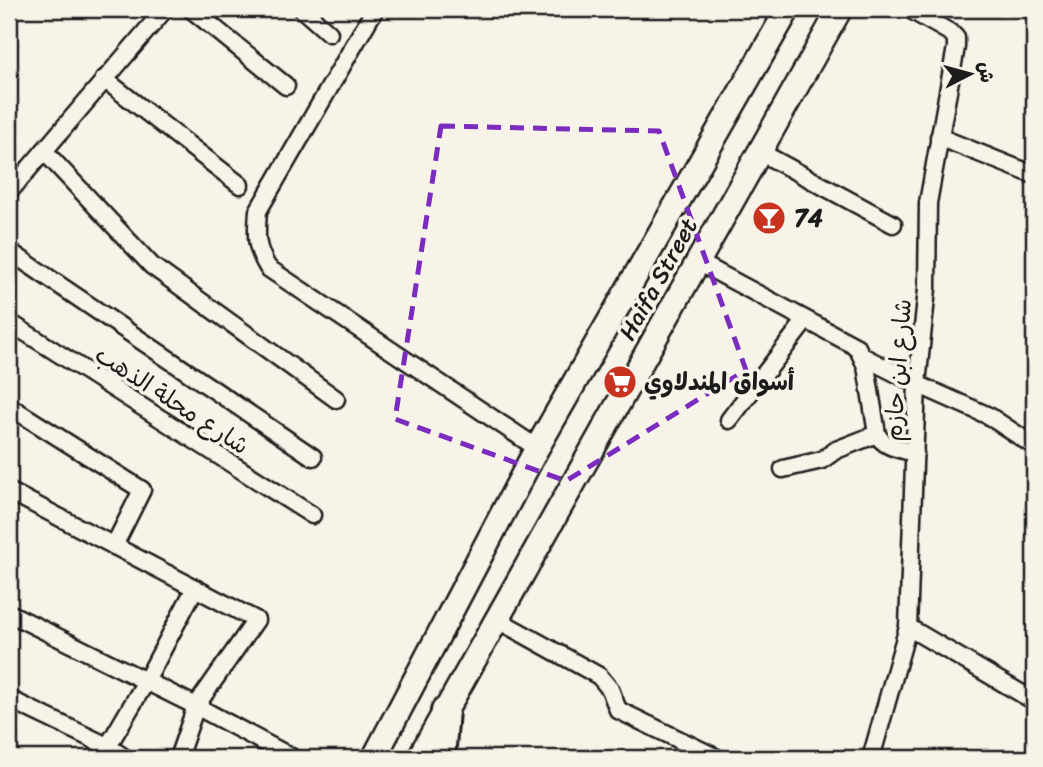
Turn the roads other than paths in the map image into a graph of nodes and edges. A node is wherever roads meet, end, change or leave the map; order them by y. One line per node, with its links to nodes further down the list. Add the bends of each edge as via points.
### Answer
1 (165, 9): 10 (street)
2 (191, 9): 11 (street)
3 (302, 9): 9 (street)
4 (375, 9): 30 (street, via 258,211 257,251 268,268)
5 (788, 9): 30 (main road, Haifa Street)
6 (841, 9): 14 (main road, Haifa Street)
7 (909, 9): 8 (street, شارع ابن حازم)
8 (936, 16): 12 (street, شارع ابن حازم, via 956,38)
9 (329, 33)
10 (104, 79): 13 (street); 16 (street)
11 (286, 86)
12 (939, 137): 15 (street); 24 (street, شارع ابن حازم, via 928,203 927,289)
13 (44, 151): 17 (street); 25 (street, via 152,266)
14 (760, 152): 18 (street); 20 (main road, Haifa Street)
15 (1034, 175)
16 (240, 185)
17 (9, 191)
18 (893, 225)
19 (9, 251): 32 (street)
20 (698, 262): 21 (street); 39 (main road, Haifa Street)
21 (806, 320): 23 (street, via 857,347); 27 (street)
22 (9, 322): 35 (street, شارع محلة الذهب)
23 (862, 356): 24 (street); 28 (street)
24 (917, 384): 29 (street, via 989,416); 31 (street, شارع ابن حازم)
25 (336, 399)
26 (9, 406): 36 (street, via 142,491)
27 (729, 420)
28 (877, 433): 31 (street, via 885,445); 33 (street, via 822,460)
29 (1034, 446)
30 (537, 448): 50 (main road, Haifa Street)
31 (915, 453): 40 (street, شارع ابن حازم)
32 (313, 457)
33 (783, 469)
34 (9, 491): 36 (street)
35 (312, 515)
36 (114, 546): 37 (street)
37 (195, 588): 41 (street); 44 (street, via 256,620)
38 (9, 613): 41 (street)
39 (496, 619): 45 (main road, Haifa Street); 53 (street, via 599,676 618,710)
40 (908, 627): 43 (street); 54 (street, شارع ابن حازم)
41 (145, 683): 44 (street); 46 (street)
42 (9, 699): 46 (street)
43 (1034, 701)
44 (196, 706): 48 (street); 49 (street)
45 (445, 711): 51 (main road, Haifa Street); 52 (main road)
46 (104, 752): 47 (street)
47 (125, 758)
48 (178, 758)
49 (293, 758)
50 (374, 758)
51 (419, 758)
52 (441, 758)
53 (717, 758)
54 (871, 758)

